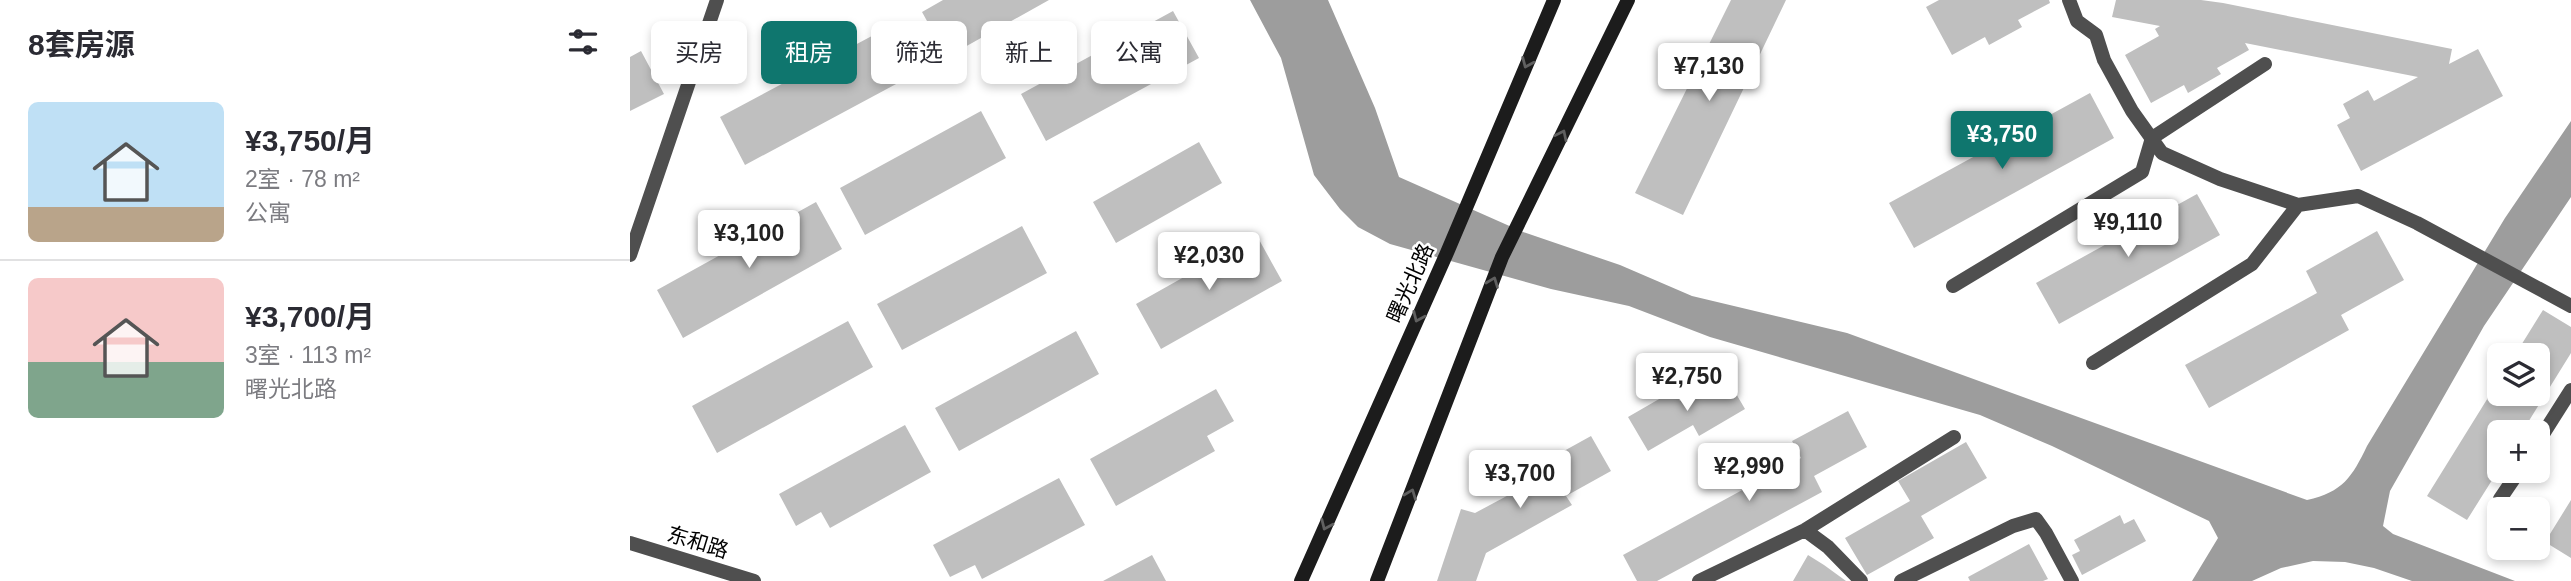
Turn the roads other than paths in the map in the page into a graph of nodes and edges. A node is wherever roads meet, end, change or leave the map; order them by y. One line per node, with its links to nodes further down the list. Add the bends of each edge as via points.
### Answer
1 (717, 0): 8 (street)
2 (1554, 0): 18 (main road, 曙光北路, one-way to 18)
3 (1628, 0): 19 (main road, one-way to 3, via 1502,257)
4 (2069, 0): 6 (street, via 2077,21 2096,35 2104,60)
5 (2264, 64): 6 (street)
6 (2152, 138): 7 (street, via 2162,153 2220,179); 9 (street, via 2142,172)
7 (2298, 205): 10 (street, via 2358,196); 11 (street, via 2252,264)
8 (630, 255)
9 (1953, 286)
10 (2571, 306)
11 (2093, 363)
12 (2571, 390): 13 (street)
13 (2550, 423)
14 (1954, 437): 15 (street)
15 (1805, 530): 20 (street); 21 (street)
16 (630, 543): 17 (street, 东和路)
17 (754, 581)
18 (1301, 581)
19 (1377, 581)
20 (1699, 581)
21 (1861, 581)
22 (1901, 581): 23 (street, via 2036,519)
23 (2072, 581)

